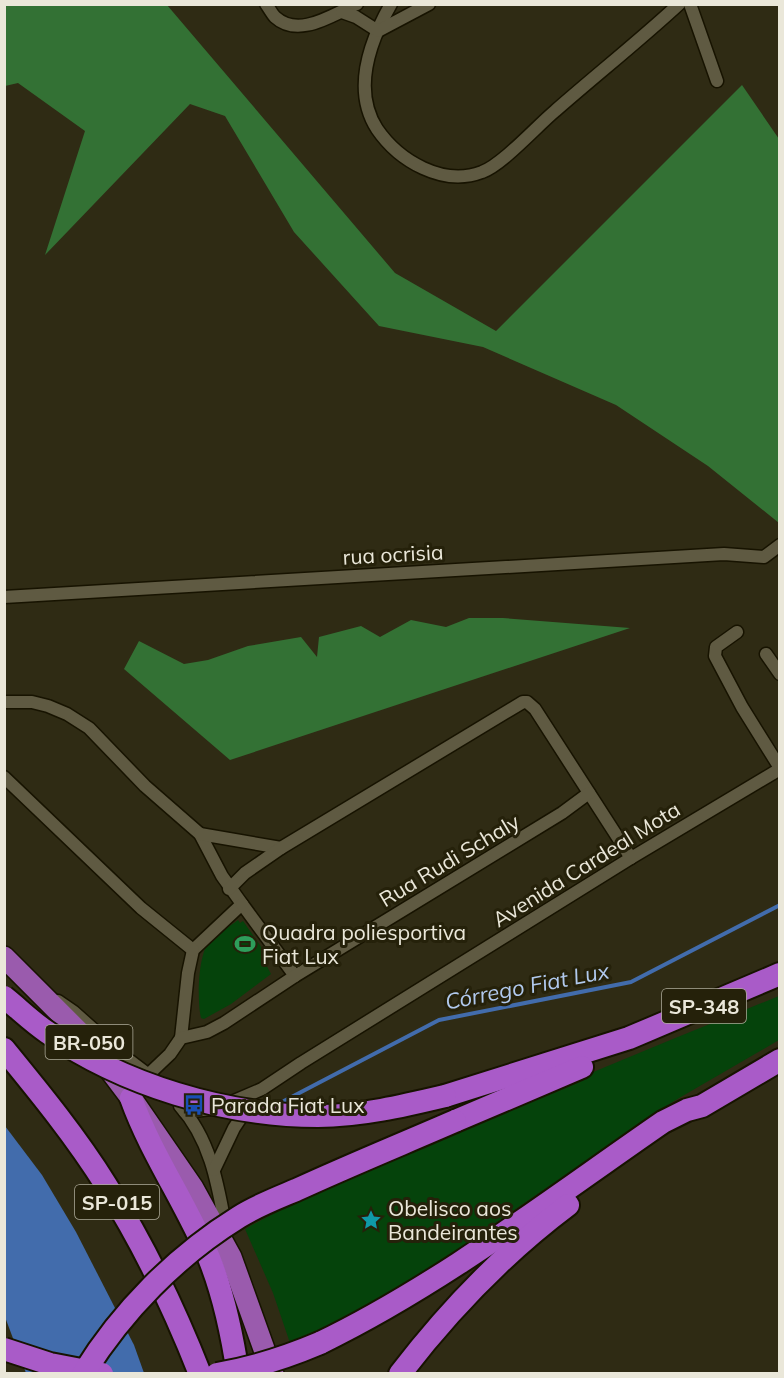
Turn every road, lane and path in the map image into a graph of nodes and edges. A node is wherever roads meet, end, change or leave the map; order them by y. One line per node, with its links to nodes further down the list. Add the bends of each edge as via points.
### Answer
1 (266, 4): 7 (street, via 275,17 298,25 313,24)
2 (357, 4): 7 (street)
3 (391, 4): 8 (street)
4 (679, 4): 8 (street, via 499,162 484,172 466,176 413,165 375,125 365,100 364,77)
5 (690, 4): 9 (street)
6 (425, 5): 8 (street)
7 (342, 12): 8 (street)
8 (378, 31)
9 (717, 81)
10 (780, 545): 11 (street, rua ocrisia, via 764,557 724,554)
11 (4, 597)
12 (737, 632): 16 (street, via 716,647 715,656)
13 (766, 654): 14 (street)
14 (780, 674)
15 (4, 702): 19 (street, via 48,706 88,728)
16 (780, 769): 21 (street, Avenida Cardeal Mota)
17 (4, 777): 24 (street, via 141,908)
18 (589, 793): 20 (street, via 536,709 523,702); 21 (street); 27 (street, Rua Rudi Schaly)
19 (200, 834): 20 (street); 22 (street)
20 (281, 848): 22 (street)
21 (631, 858): 35 (street, Avenida Cardeal Mota)
22 (229, 889): 23 (street)
23 (242, 904): 24 (street); 27 (street)
24 (193, 950): 30 (street)
25 (4, 957): 28 (highway, BR-050)
26 (780, 974): 31 (highway, SP-348)
27 (295, 976): 30 (street, Rua Rudi Schaly, via 224,1023)
28 (42, 993): 34 (street, via 65,1005); 36 (highway, BR-050, via 88,1041)
29 (4, 997): 31 (highway, bridge, via 47,1032 135,1080 265,1114 320,1116 372,1112 445,1096)
30 (182, 1038): 34 (street)
31 (629, 1038): 42 (highway, bridge, via 595,1061 240,1216 184,1257 153,1286 100,1346)
32 (4, 1049): 44 (highway, SP-015, via 63,1121 138,1237 175,1311)
33 (780, 1060): 37 (highway)
34 (149, 1074): 38 (street)
35 (262, 1089): 38 (street, Avenida Cardeal Mota, via 236,1101); 39 (street, Avenida Cardeal Mota, via 234,1128)
36 (131, 1098): 40 (highway, via 193,1188); 46 (highway, via 148,1141 209,1258 224,1302)
37 (702, 1106): 45 (highway, bridge, via 663,1122 472,1253 370,1317 320,1343 268,1362); 48 (highway, via 535,1230 486,1274)
38 (185, 1112): 39 (street, via 201,1137)
39 (214, 1170): 40 (street)
40 (231, 1257): 47 (highway)
41 (4, 1349): 43 (highway, bridge, via 50,1364)
42 (83, 1374)
43 (102, 1374)
44 (200, 1374)
45 (217, 1374)
46 (238, 1374)
47 (273, 1374)
48 (400, 1374)

